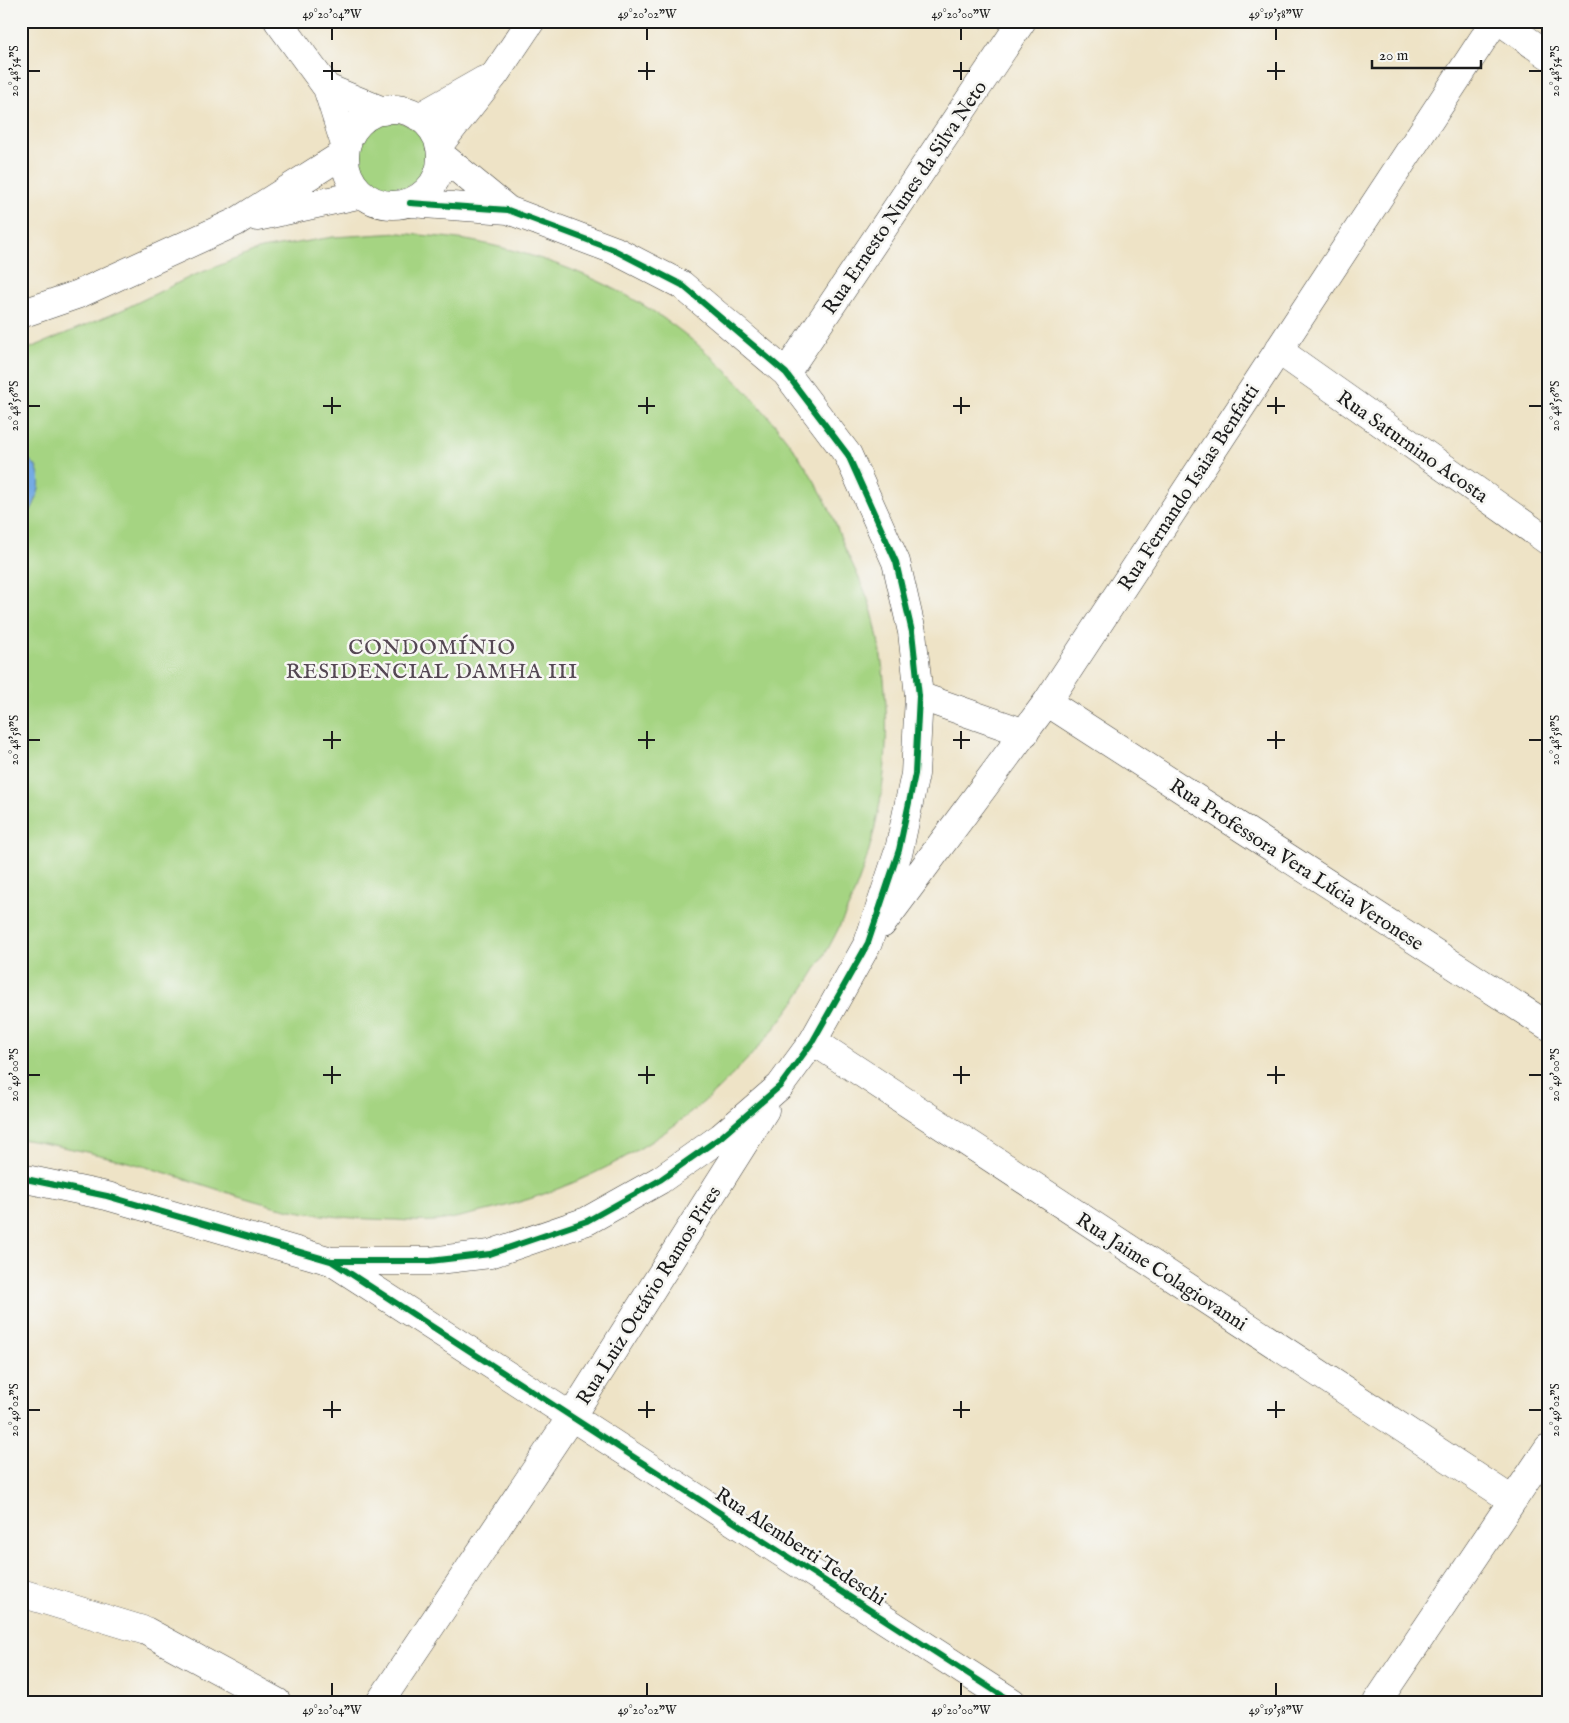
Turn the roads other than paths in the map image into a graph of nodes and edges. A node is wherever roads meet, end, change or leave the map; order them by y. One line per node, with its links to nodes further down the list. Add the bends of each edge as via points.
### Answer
1 (278, 21): 8 (street)
2 (531, 21): 7 (street)
3 (1022, 21): 19 (street, Rua Ernesto Nunes da Silva Neto)
4 (1495, 21): 18 (street, Rua Fernando Isaias Benfatti)
5 (1500, 21): 6 (street)
6 (1548, 55)
7 (496, 73): 10 (street); 12 (street)
8 (327, 88): 9 (street); 11 (street)
9 (383, 110): 10 (street, via 405,110); 11 (street, via 362,120 352,131)
10 (419, 117): 12 (street, via 430,127)
11 (345, 149): 13 (street, via 347,174); 16 (street)
12 (440, 150): 14 (street, via 440,170 433,184); 15 (street)
13 (362, 194): 14 (street, via 380,204); 16 (street)
14 (410, 203): 15 (street)
15 (508, 210): 19 (street, via 614,250 682,285)
16 (236, 222): 17 (street, via 79,294)
17 (21, 314)
18 (1278, 350): 20 (street, Rua Saturnino Acosta); 22 (street, Rua Fernando Isaias Benfatti)
19 (786, 373): 21 (street, via 848,455 896,562 912,632)
20 (1548, 541)
21 (919, 696): 23 (street); 24 (street, via 915,774 899,850)
22 (1047, 702): 23 (street, Rua Fernando Isaias Benfatti); 25 (street, Rua Professora Vera Lúcia Veronese)
23 (1024, 733): 24 (street, Rua Fernando Isaias Benfatti)
24 (868, 943): 26 (street)
25 (1548, 1026)
26 (813, 1041): 27 (street); 32 (street, Rua Jaime Colagiovanni)
27 (780, 1086): 29 (street, via 722,1137 660,1180 587,1221 490,1254 430,1261); 30 (street, Rua Luiz Octávio Ramos Pires)
28 (21, 1178): 29 (street, via 107,1196)
29 (331, 1261): 30 (street, Rua Alemberti Tedeschi)
30 (571, 1417): 35 (street, Rua Luiz Octávio Ramos Pires); 36 (street, Rua Alemberti Tedeschi)
31 (1548, 1448): 32 (street)
32 (1512, 1500): 37 (street)
33 (21, 1593): 34 (street, via 146,1631)
34 (277, 1702)
35 (380, 1702)
36 (1012, 1702)
37 (1377, 1702)

